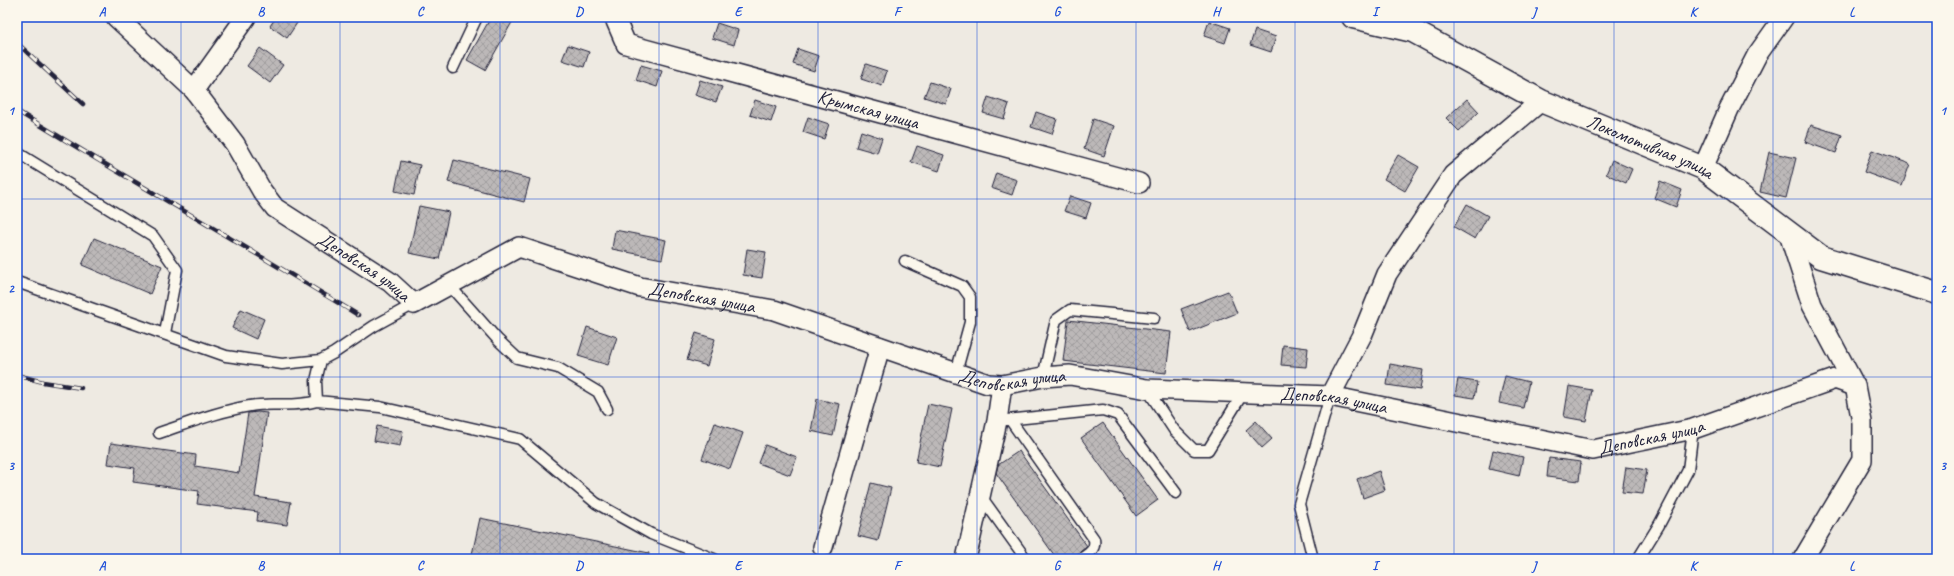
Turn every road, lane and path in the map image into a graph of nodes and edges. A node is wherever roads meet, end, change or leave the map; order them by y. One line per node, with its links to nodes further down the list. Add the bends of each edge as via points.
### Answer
1 (116, 17): 8 (street, Деповская улица)
2 (246, 17): 8 (street)
3 (476, 17): 7 (lane)
4 (617, 17): 12 (street, Крымская улица, via 616,21 626,44)
5 (1352, 17): 9 (street, Локомотивная улица, via 1413,31)
6 (1784, 17): 11 (street, via 1757,55)
7 (453, 68)
8 (194, 90): 18 (street, Деповская улица, via 235,144 262,191 275,208 390,282)
9 (1541, 101): 11 (street, Локомотивная улица); 29 (street, via 1453,175 1387,274 1363,333)
10 (18, 153): 20 (lane, via 153,236 177,270)
11 (1703, 168): 13 (street, Локомотивная улица)
12 (1139, 182)
13 (1789, 234): 17 (street, Локомотивная улица, via 1821,257); 26 (street, via 1812,305)
14 (905, 261): 23 (lane, via 962,286 970,297 970,322)
15 (17, 282): 20 (lane)
16 (449, 285): 18 (street, Деповская улица); 21 (street, Деповская улица, via 519,247 640,287 774,310); 31 (lane, via 517,358 558,368 598,392)
17 (1937, 293)
18 (414, 304): 22 (lane)
19 (1154, 318): 24 (lane, via 1070,310 1056,320)
20 (165, 333): 22 (lane, via 226,356 282,364)
21 (880, 347): 23 (street, Деповская улица); 37 (street)
22 (321, 360): 30 (lane, via 316,381)
23 (956, 373): 25 (street, Деповская улица, via 988,384)
24 (1043, 377): 25 (street, Деповская улица); 27 (street, Деповская улица, via 1070,375)
25 (1002, 385): 32 (street)
26 (1855, 386): 33 (street, Деповская улица, via 1835,379); 44 (street, via 1862,422 1862,460)
27 (1147, 389): 28 (street, Деповская улица); 28 (lane, via 1174,430 1194,450 1208,450)
28 (1242, 393): 29 (street, Деповская улица)
29 (1330, 396): 33 (street, Деповская улица, via 1593,450); 42 (lane, via 1299,504)
30 (317, 401): 34 (lane, via 302,405 252,405 208,416); 38 (lane, via 380,407 520,439 596,504 651,534)
31 (608, 409)
32 (1004, 421): 35 (lane, via 1103,410 1118,415); 36 (street); 41 (lane, via 1094,539 1092,551)
33 (1693, 429): 43 (lane, via 1688,470)
34 (159, 433)
35 (1176, 493)
36 (980, 495): 39 (street); 40 (lane)
37 (823, 547)
38 (714, 559)
39 (966, 559)
40 (1026, 559)
41 (1081, 559)
42 (1313, 559)
43 (1638, 559)
44 (1803, 559)

